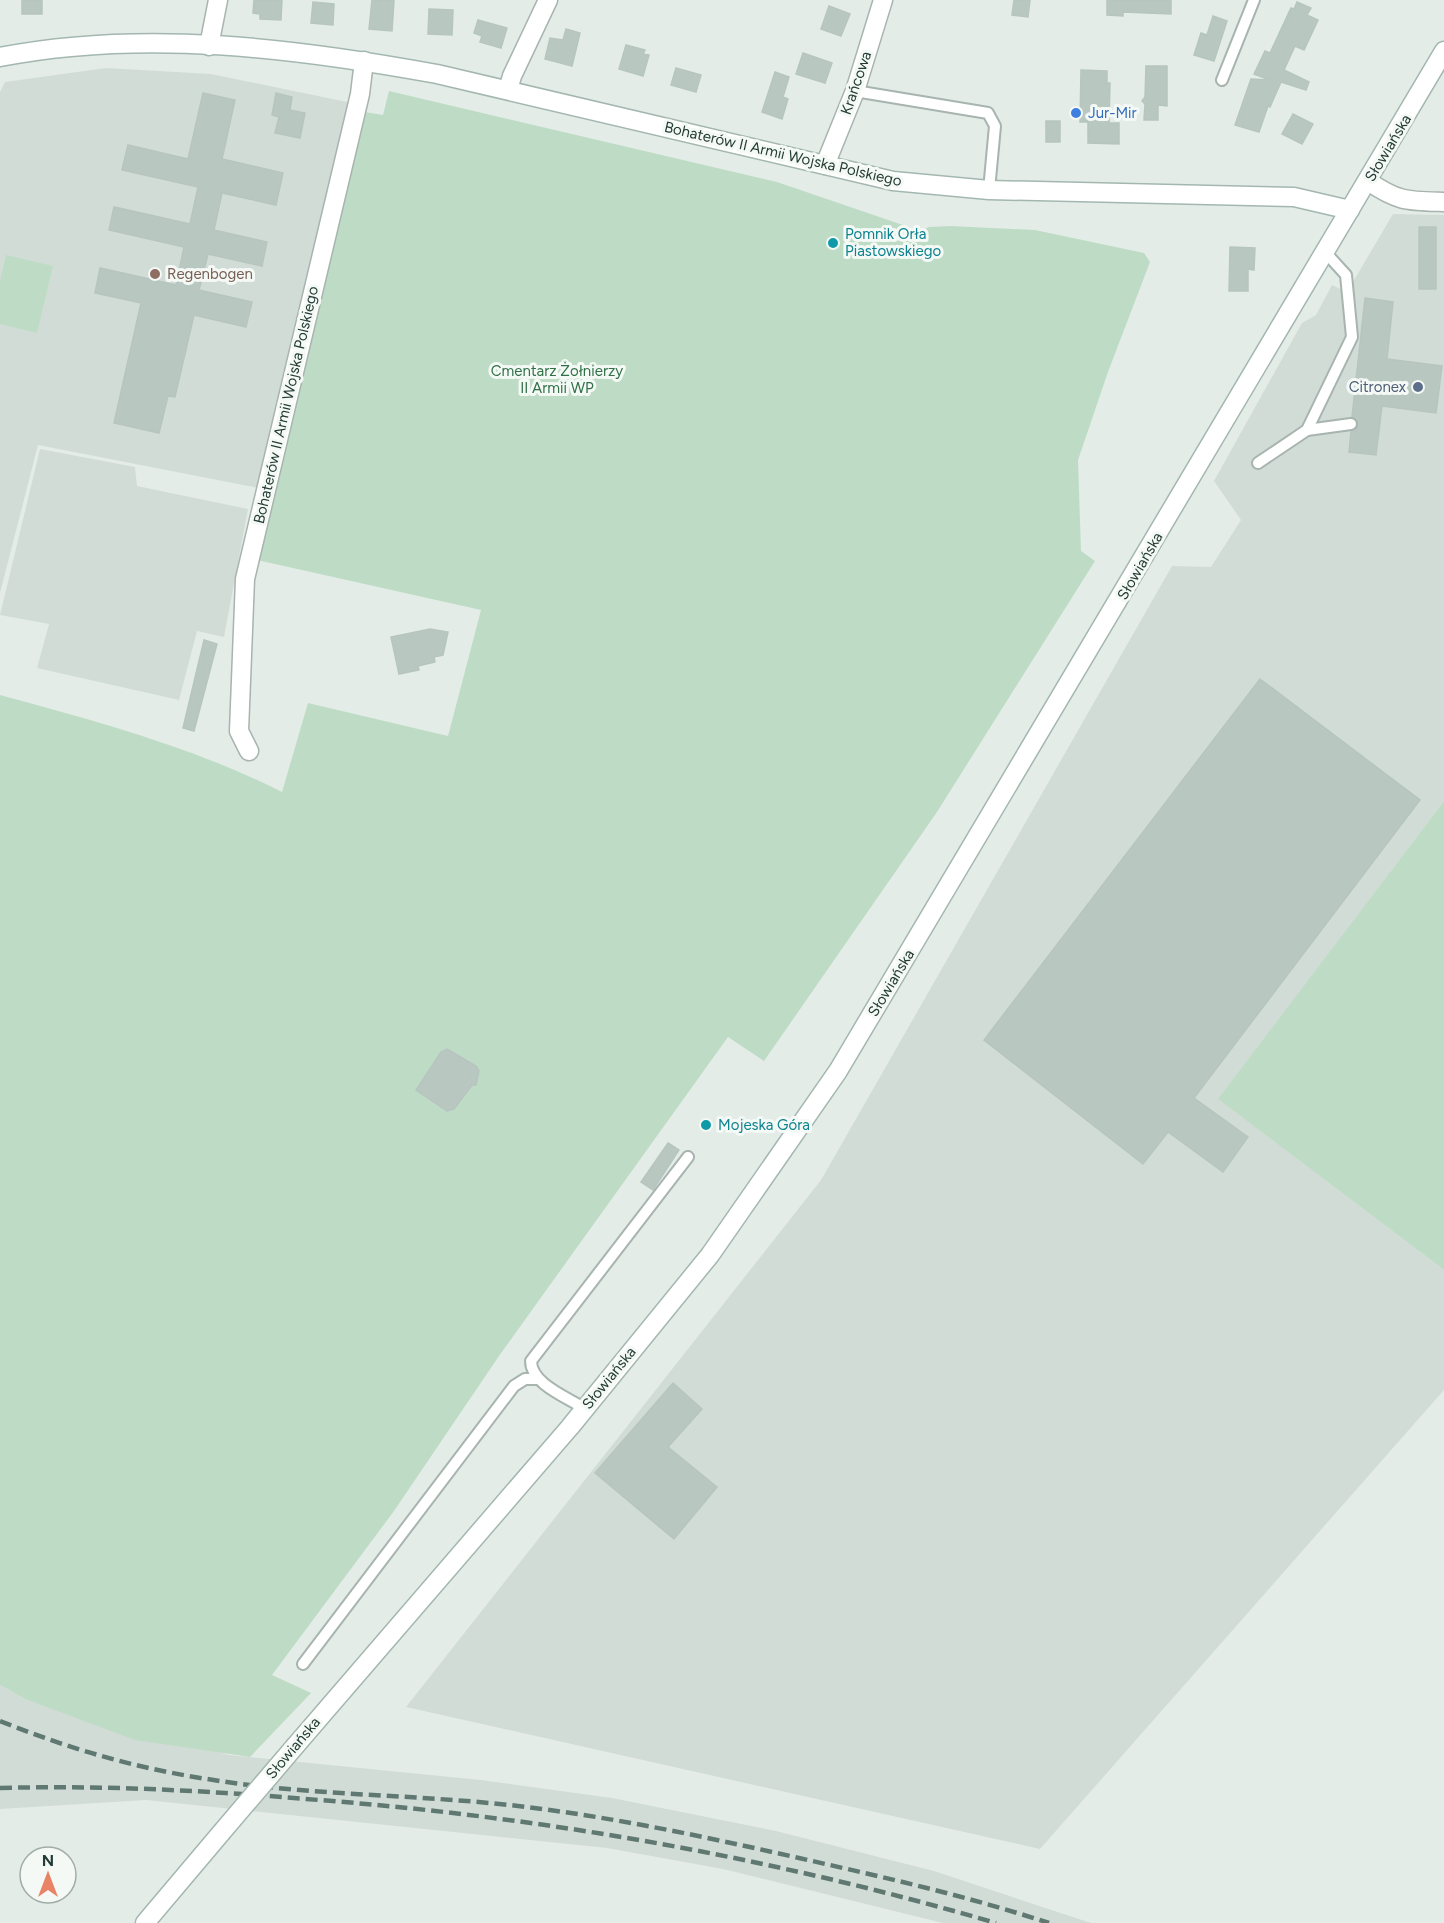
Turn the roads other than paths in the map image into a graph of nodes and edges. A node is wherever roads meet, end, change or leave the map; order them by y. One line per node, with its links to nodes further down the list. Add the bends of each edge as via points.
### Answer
1 (218, 0): 5 (street)
2 (548, 0): 10 (street)
3 (884, 0): 11 (street, Krańcowa)
4 (1254, 0): 9 (lane)
5 (209, 46): 7 (street, Bohaterów II Armii Wojska Polskiego, via 76,45); 8 (street, Bohaterów II Armii Wojska Polskiego)
6 (1444, 51): 13 (street, Słowiańska)
7 (0, 57)
8 (364, 61): 10 (street, Bohaterów II Armii Wojska Polskiego); 21 (street, Bohaterów II Armii Wojska Polskiego, via 360,94 245,579 239,731)
9 (1222, 80)
10 (508, 90): 12 (street, Bohaterów II Armii Wojska Polskiego)
11 (855, 91): 12 (street, Krańcowa); 14 (lane, via 988,113 995,126)
12 (825, 165): 14 (street, Bohaterów II Armii Wojska Polskiego, via 893,181)
13 (1368, 181): 15 (street, via 1405,201); 16 (street, Słowiańska)
14 (989, 190): 16 (street, Bohaterów II Armii Wojska Polskiego, via 1294,197)
15 (1444, 202)
16 (1350, 210): 17 (street, Słowiańska)
17 (1325, 252): 19 (lane, via 1346,275 1352,337); 24 (street, Słowiańska, via 838,1071 710,1255)
18 (1351, 424): 19 (lane)
19 (1307, 430): 20 (lane)
20 (1258, 463)
21 (249, 751)
22 (688, 1157): 23 (lane, via 539,1347 531,1361)
23 (537, 1378): 24 (lane); 25 (lane, via 525,1378 514,1386)
24 (585, 1408): 26 (street, Słowiańska, bridge)
25 (303, 1664)
26 (145, 1923)

